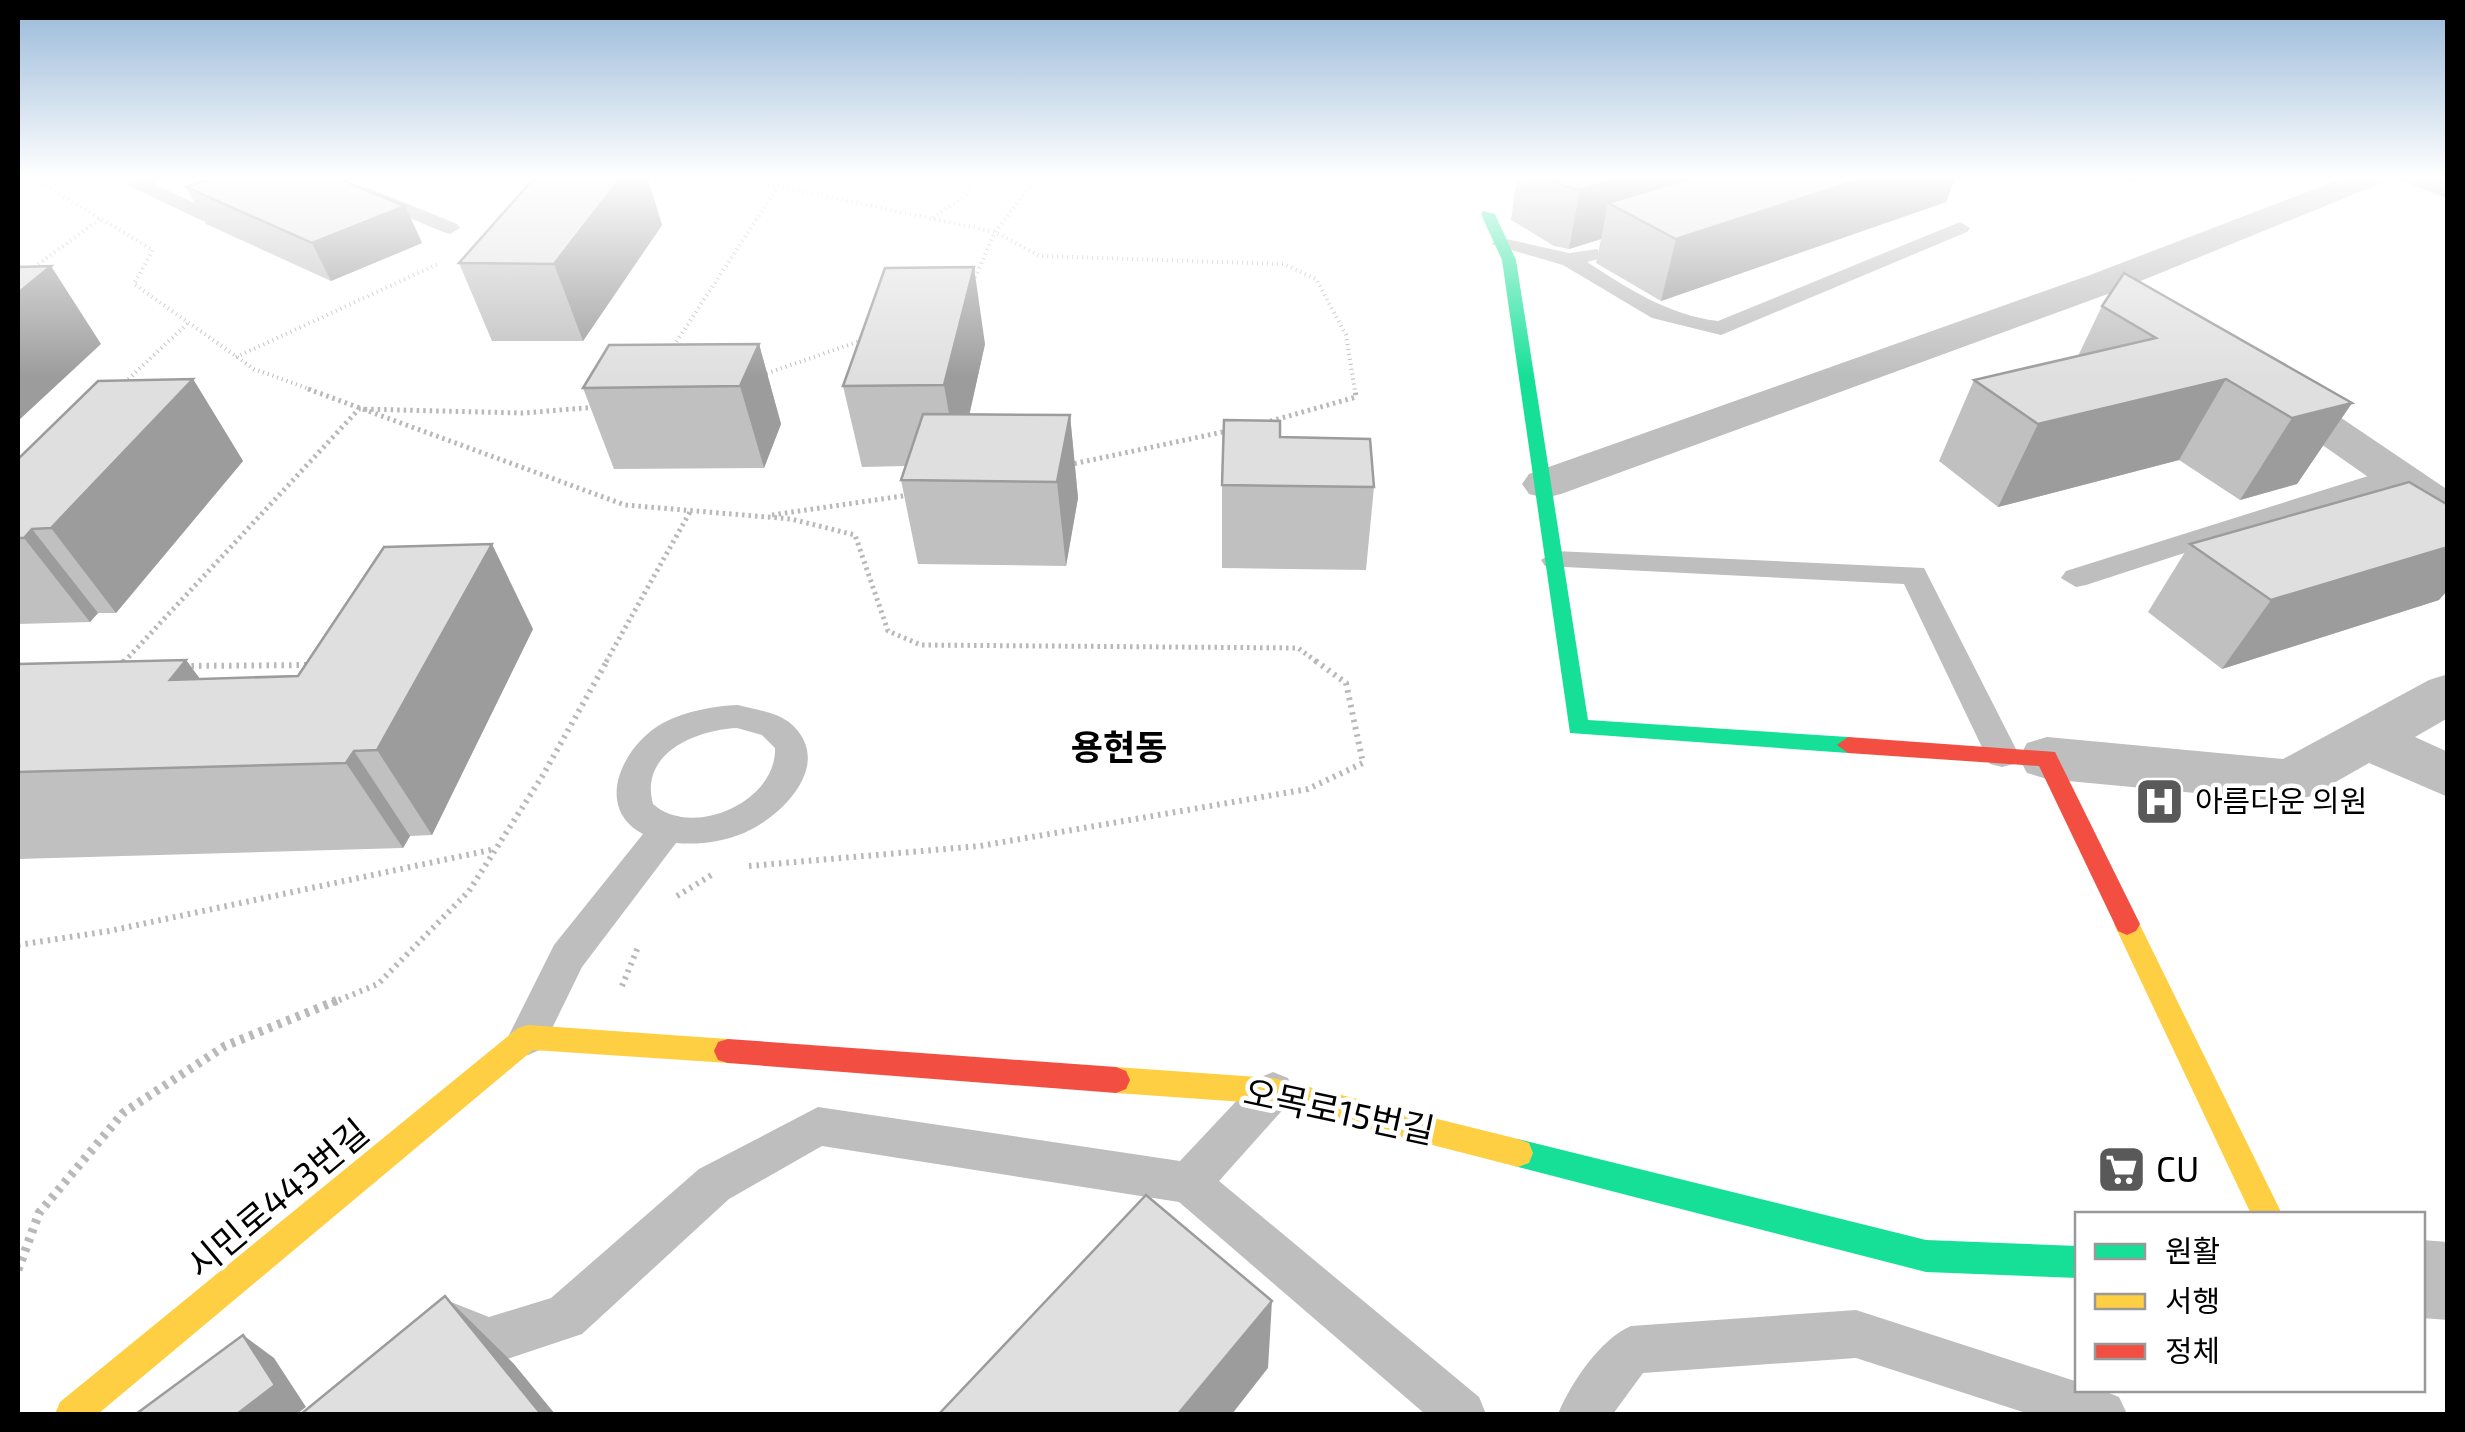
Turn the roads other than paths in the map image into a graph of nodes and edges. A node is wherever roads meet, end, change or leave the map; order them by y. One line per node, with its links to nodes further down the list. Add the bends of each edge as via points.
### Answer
1 (1925, 243): 5 (lane, via 1721,328 1686,326 1640,306)
2 (2207, 243): 6 (street)
3 (1502, 244): 5 (lane); 11 (street, via 1510,260)
4 (1606, 248): 5 (lane)
5 (1570, 260)
6 (2103, 283): 7 (street); 11 (street)
7 (2151, 314)
8 (2233, 366): 10 (street)
9 (2448, 459): 10 (street)
10 (2400, 474): 12 (street); 14 (lane)
11 (1545, 484): 13 (street)
12 (2448, 511)
13 (1556, 560): 17 (lane, via 1914,575); 17 (street, via 1578,728)
14 (2076, 578)
15 (2448, 693): 16 (street)
16 (2367, 738): 17 (street, via 2291,781); 18 (street)
17 (2025, 757): 23 (street)
18 (2448, 776)
19 (666, 829): 19 (lane, via 722,828 774,800 794,762 791,743 760,719 713,717 656,744 634,770 630,788 634,806); 20 (lane, via 568,956)
20 (528, 1037): 21 (street, 오목로15번길); 26 (street, 시민로443번길)
21 (1273, 1091): 22 (lane); 24 (street, 오목로15번길, via 1926,1256)
22 (1189, 1183): 25 (lane, via 818,1126 714,1184 565,1317 489,1341); 27 (lane)
23 (2267, 1212)
24 (2075, 1262)
25 (436, 1321)
26 (72, 1414)
27 (1462, 1414)
28 (1582, 1414): 29 (lane, via 1631,1350 1856,1334)
29 (2102, 1414)

